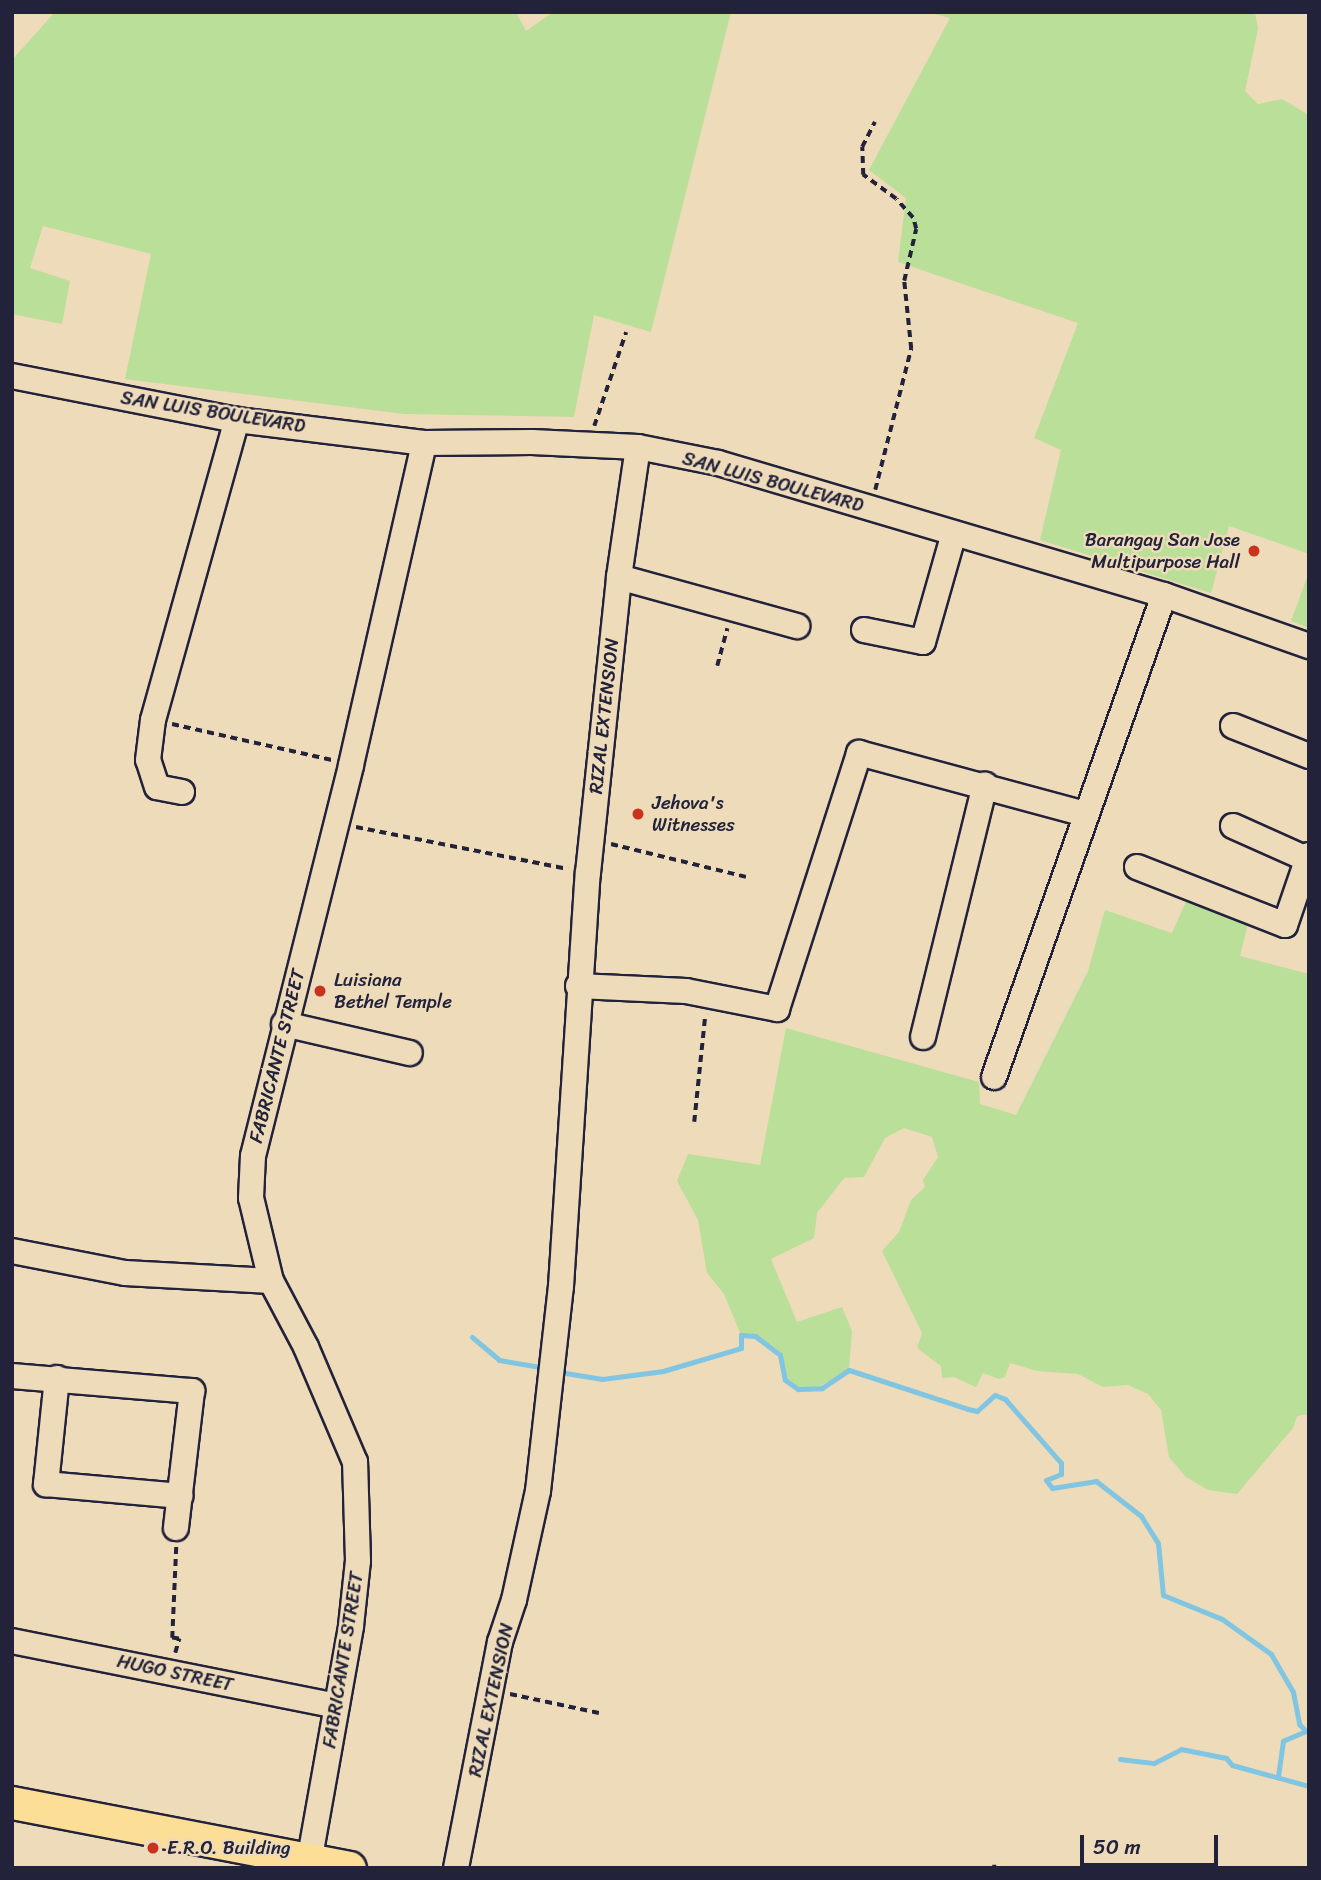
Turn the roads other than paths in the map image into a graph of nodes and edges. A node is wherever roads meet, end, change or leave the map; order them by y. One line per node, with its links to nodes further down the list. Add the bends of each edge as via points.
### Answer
1 (12, 376): 2 (street, SAN LUIS BOULEVARD)
2 (237, 420): 3 (street, SAN LUIS BOULEVARD); 14 (street, via 153,720 148,760 157,788)
3 (424, 443): 4 (street, SAN LUIS BOULEVARD); 20 (street, FABRICANTE STREET, via 351,765)
4 (638, 447): 5 (street, SAN LUIS BOULEVARD, via 718,463); 6 (street, RIZAL EXTENSION)
5 (954, 533): 7 (street, SAN LUIS BOULEVARD); 9 (street, via 923,642)
6 (619, 577): 8 (street); 19 (street, RIZAL EXTENSION)
7 (1164, 594): 10 (street, SAN LUIS BOULEVARD); 15 (street)
8 (797, 626)
9 (864, 630)
10 (1309, 646)
11 (1233, 726): 12 (street)
12 (1309, 757)
13 (985, 784): 15 (street); 19 (street, via 859,753 777,1009 707,995); 21 (street)
14 (182, 792)
15 (1085, 814): 23 (street)
16 (1233, 826): 17 (street)
17 (1308, 858): 18 (street, via 1285,925)
18 (1137, 867)
19 (579, 986): 35 (street, RIZAL EXTENSION, via 561,1286 538,1491 491,1689)
20 (284, 1024): 22 (street); 25 (street, FABRICANTE STREET, via 263,1104 252,1177 251,1198)
21 (923, 1037)
22 (410, 1053)
23 (994, 1077)
24 (12, 1251): 25 (street, via 125,1273)
25 (271, 1281): 31 (street, FABRICANTE STREET, via 306,1347 355,1462 358,1561)
26 (12, 1376): 27 (street)
27 (57, 1378): 28 (street, via 46,1484); 28 (street, via 192,1391)
28 (180, 1496): 29 (street)
29 (176, 1528)
30 (12, 1641): 31 (street, HUGO STREET)
31 (337, 1706): 33 (street, FABRICANTE STREET)
32 (12, 1803): 33 (main road)
33 (308, 1864): 34 (main road)
34 (350, 1868)
35 (456, 1868)

